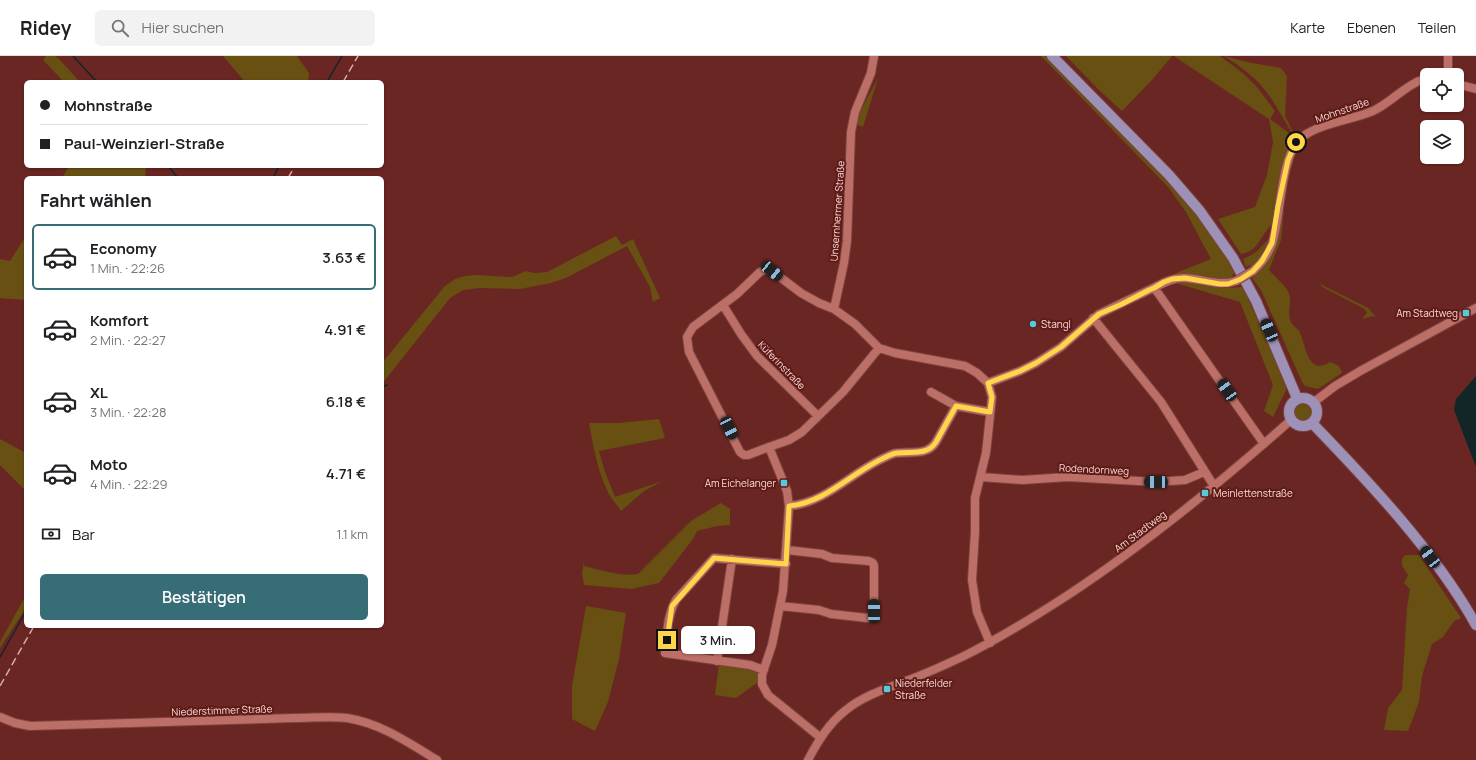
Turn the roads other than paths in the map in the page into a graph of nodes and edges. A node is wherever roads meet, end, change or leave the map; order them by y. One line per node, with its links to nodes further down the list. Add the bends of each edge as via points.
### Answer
1 (874, 56): 11 (street, Unsernherrner Straße, via 871,73 859,99 853,124 847,241)
2 (1052, 56): 16 (main road, via 1186,194 1216,232 1256,301)
3 (1448, 56): 4 (street)
4 (1448, 68)
5 (1420, 81): 8 (street, Mohnstraße, bridge, via 1377,109 1317,129 1296,142 1288,160 1272,243 1253,271 1228,284 1178,278)
6 (1464, 86): 7 (street)
7 (1476, 89)
8 (1154, 288): 12 (street); 23 (street)
9 (723, 305): 11 (street, via 766,269 811,298); 20 (street, Küferinstraße, via 757,356); 24 (street, via 693,327 688,337 688,347 740,452 748,455)
10 (1476, 308): 17 (street, via 1362,370)
11 (834, 309): 13 (street, via 855,324)
12 (1093, 318): 14 (street, via 1050,355 1020,371); 25 (street, via 1161,402)
13 (879, 348): 14 (street, via 965,366); 20 (street)
14 (988, 383): 19 (street, via 992,397)
15 (931, 392): 18 (street)
16 (1297, 398): 17 (main road, via 1306,397); 21 (main road, via 1289,408)
17 (1314, 402): 22 (main road, via 1317,412)
18 (956, 406): 19 (street); 28 (street, via 933,447 928,450 896,452 813,501)
19 (990, 412): 26 (street)
20 (818, 416): 24 (street, via 796,436)
21 (1291, 420): 22 (main road, via 1302,426); 23 (street, Am Stadtweg)
22 (1312, 423): 33 (main road, via 1423,548)
23 (1264, 444): 27 (street, Am Stadtweg)
24 (769, 447): 28 (street, via 787,491)
25 (1204, 472): 26 (street, Rodendornweg, via 1185,480 1156,482 1068,477 1022,480); 27 (street)
26 (981, 478): 34 (street, via 975,498 972,580 977,612)
27 (1214, 486): 34 (street, Am Stadtweg, via 1100,573)
28 (789, 506): 29 (street)
29 (787, 550): 31 (street); 32 (street, via 873,563 874,611 867,618)
30 (732, 559): 31 (street); 35 (street); 35 (street, via 714,558 676,600 670,614 665,653)
31 (786, 564): 32 (street)
32 (780, 606): 36 (street)
33 (1476, 626)
34 (990, 643): 38 (street, via 865,698 846,710)
35 (718, 661): 36 (street)
36 (764, 670): 38 (street, via 762,684 768,695)
37 (0, 717): 39 (street, Niederstimmer Straße, via 30,726 333,717 383,729)
38 (820, 738): 40 (street)
39 (437, 760)
40 (808, 760)

